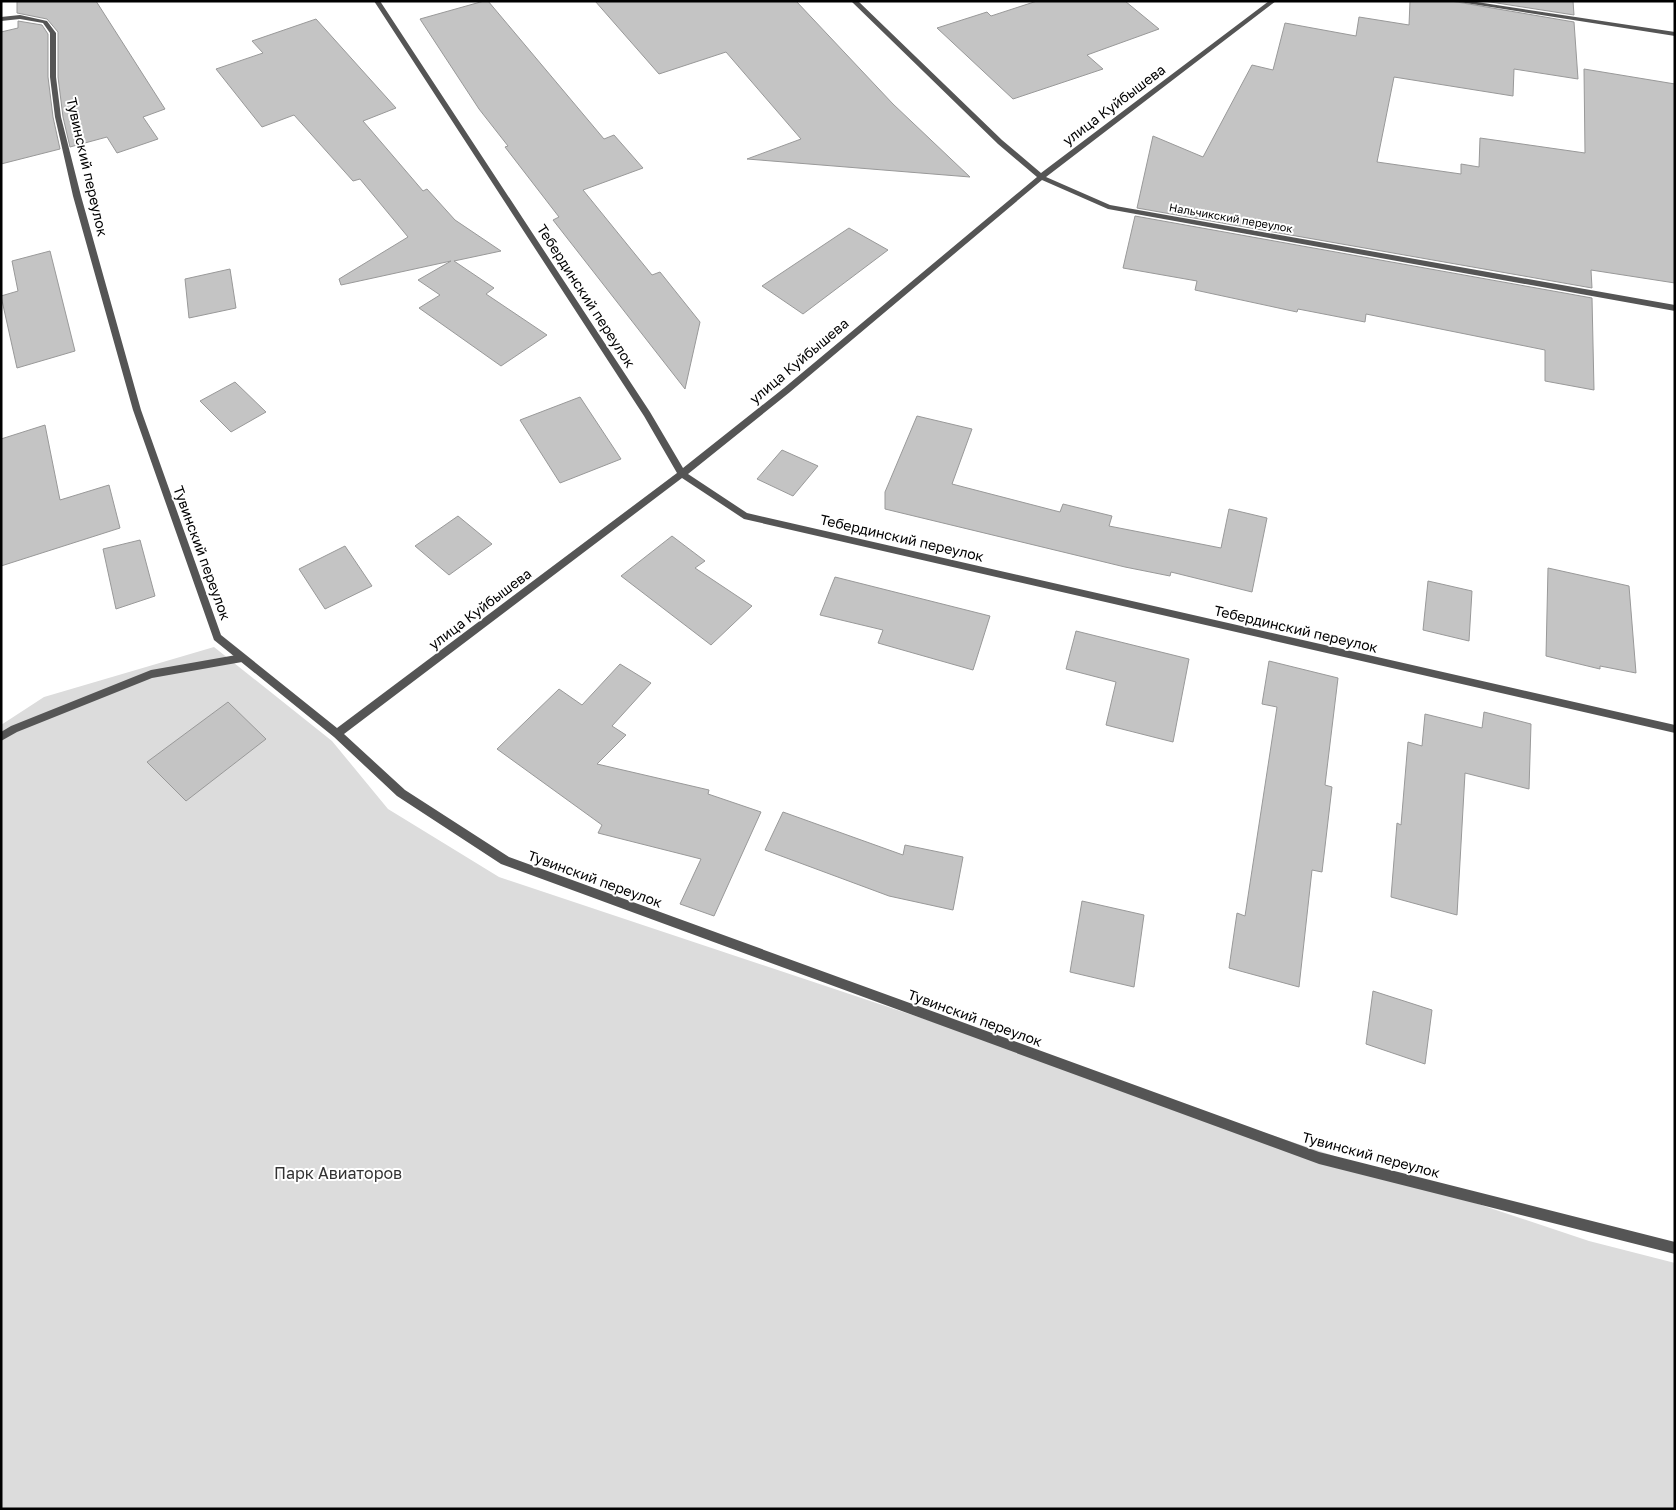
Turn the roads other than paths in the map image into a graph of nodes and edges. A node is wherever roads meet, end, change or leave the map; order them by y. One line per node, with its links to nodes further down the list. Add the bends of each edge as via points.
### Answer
1 (377, 1): 9 (street, Тебердинский переулок, via 647,414)
2 (854, 1): 7 (street, Нальчикский переулок, via 1000,142)
3 (1273, 1): 7 (street, улица Куйбышева)
4 (1456, 1): 6 (street)
5 (1, 19): 10 (street, Тувинский переулок, via 20,17 46,22 54,32 58,117 137,410 217,637)
6 (1675, 34)
7 (1041, 177): 8 (street, Нальчикский переулок, via 1108,207); 9 (street, улица Куйбышева)
8 (1675, 308)
9 (682, 474): 11 (street, Тебердинский переулок, via 744,516); 12 (street, улица Куйбышева)
10 (242, 658): 12 (street, Тувинский переулок); 13 (street, via 151,674)
11 (1675, 729)
12 (337, 734): 14 (street, Тувинский переулок, via 401,793 505,861 1319,1158)
13 (1, 737)
14 (1675, 1248)

